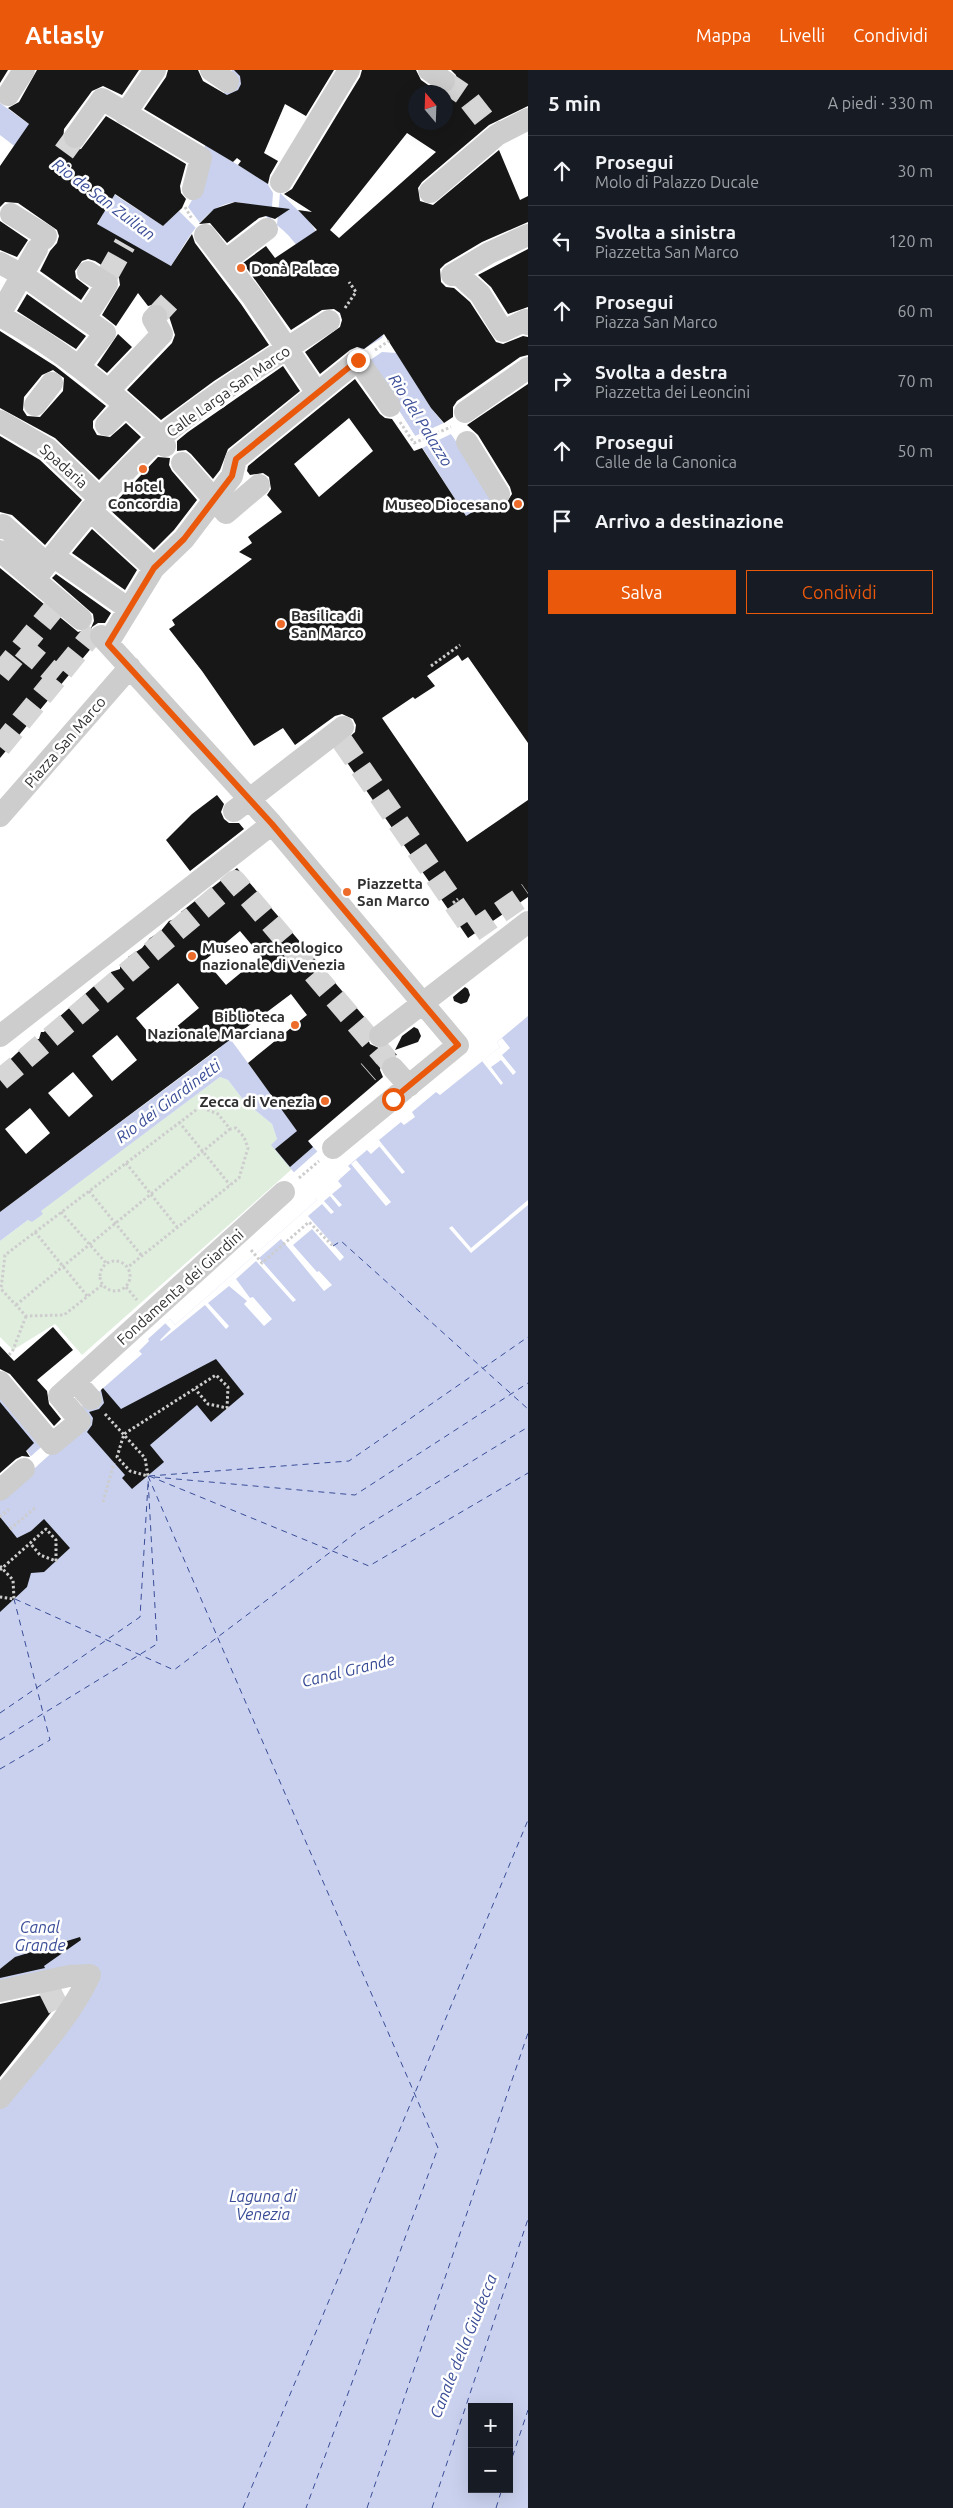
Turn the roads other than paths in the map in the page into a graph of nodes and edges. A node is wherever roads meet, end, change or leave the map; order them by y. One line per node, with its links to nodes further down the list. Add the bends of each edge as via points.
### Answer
1 (24, 70): 4 (street)
2 (155, 70): 5 (street)
3 (349, 70): 8 (street)
4 (8, 95)
5 (125, 114): 7 (street, via 102,99); 9 (street, via 201,158)
6 (528, 119): 10 (street, via 495,135)
7 (75, 136)
8 (281, 182)
9 (193, 189)
10 (430, 192)
11 (11, 214): 17 (street, via 46,236)
12 (199, 228): 15 (street)
13 (267, 229): 15 (street)
14 (528, 235): 23 (street, via 488,253 454,274 480,294 503,331 526,320)
15 (225, 261): 24 (street)
16 (0, 263): 17 (street)
17 (23, 276): 19 (street); 21 (street)
18 (100, 277): 21 (street, via 107,284)
19 (0, 315): 25 (street)
20 (156, 316): 29 (street, via 153,319 162,334 140,355)
21 (84, 318): 25 (street, via 105,333)
22 (329, 321): 24 (street, Calle Larga San Marco)
23 (528, 324)
24 (288, 349): 28 (street); 34 (street, Calle Larga San Marco, via 210,400)
25 (80, 366): 29 (street)
26 (525, 370): 37 (street, via 463,426)
27 (52, 383): 30 (street)
28 (317, 393): 31 (street, via 358,360); 38 (street, via 236,459 232,476)
29 (117, 398): 33 (street); 34 (street)
30 (35, 405)
31 (396, 415)
32 (0, 421): 39 (street, Spadaria, via 48,449)
33 (106, 426)
34 (163, 442): 39 (street, Calle Larga San Marco)
35 (182, 463): 38 (street)
36 (259, 486): 38 (street, via 226,513)
37 (499, 494)
38 (215, 499): 43 (street, via 184,539)
39 (95, 504): 42 (street, Calle Larga San Marco); 43 (street, Spadaria)
40 (0, 528): 42 (street, via 3,525)
41 (0, 550): 42 (street)
42 (44, 567): 44 (street); 45 (street)
43 (154, 568): 44 (street)
44 (129, 609): 46 (street, via 105,640)
45 (82, 619)
46 (130, 667): 48 (street, via 226,772); 49 (street, Piazza San Marco)
47 (340, 734): 48 (street)
48 (242, 805): 50 (street)
49 (0, 816)
50 (272, 824): 52 (street); 54 (street, via 91,978)
51 (528, 922): 52 (street)
52 (422, 1004): 53 (street); 56 (street, via 458,1045)
53 (382, 1035)
54 (0, 1036)
55 (394, 1068): 56 (street)
56 (408, 1086): 57 (street)
57 (333, 1148)
58 (284, 1192): 60 (street, Fondamenta dei Giardini)
59 (0, 1382): 60 (street, via 52,1444 60,1429 80,1421)
60 (62, 1392): 61 (street)
61 (91, 1399)
62 (24, 1469): 63 (street)
63 (0, 1490)
64 (0, 1991): 65 (street, via 62,1998)
65 (0, 2098)

